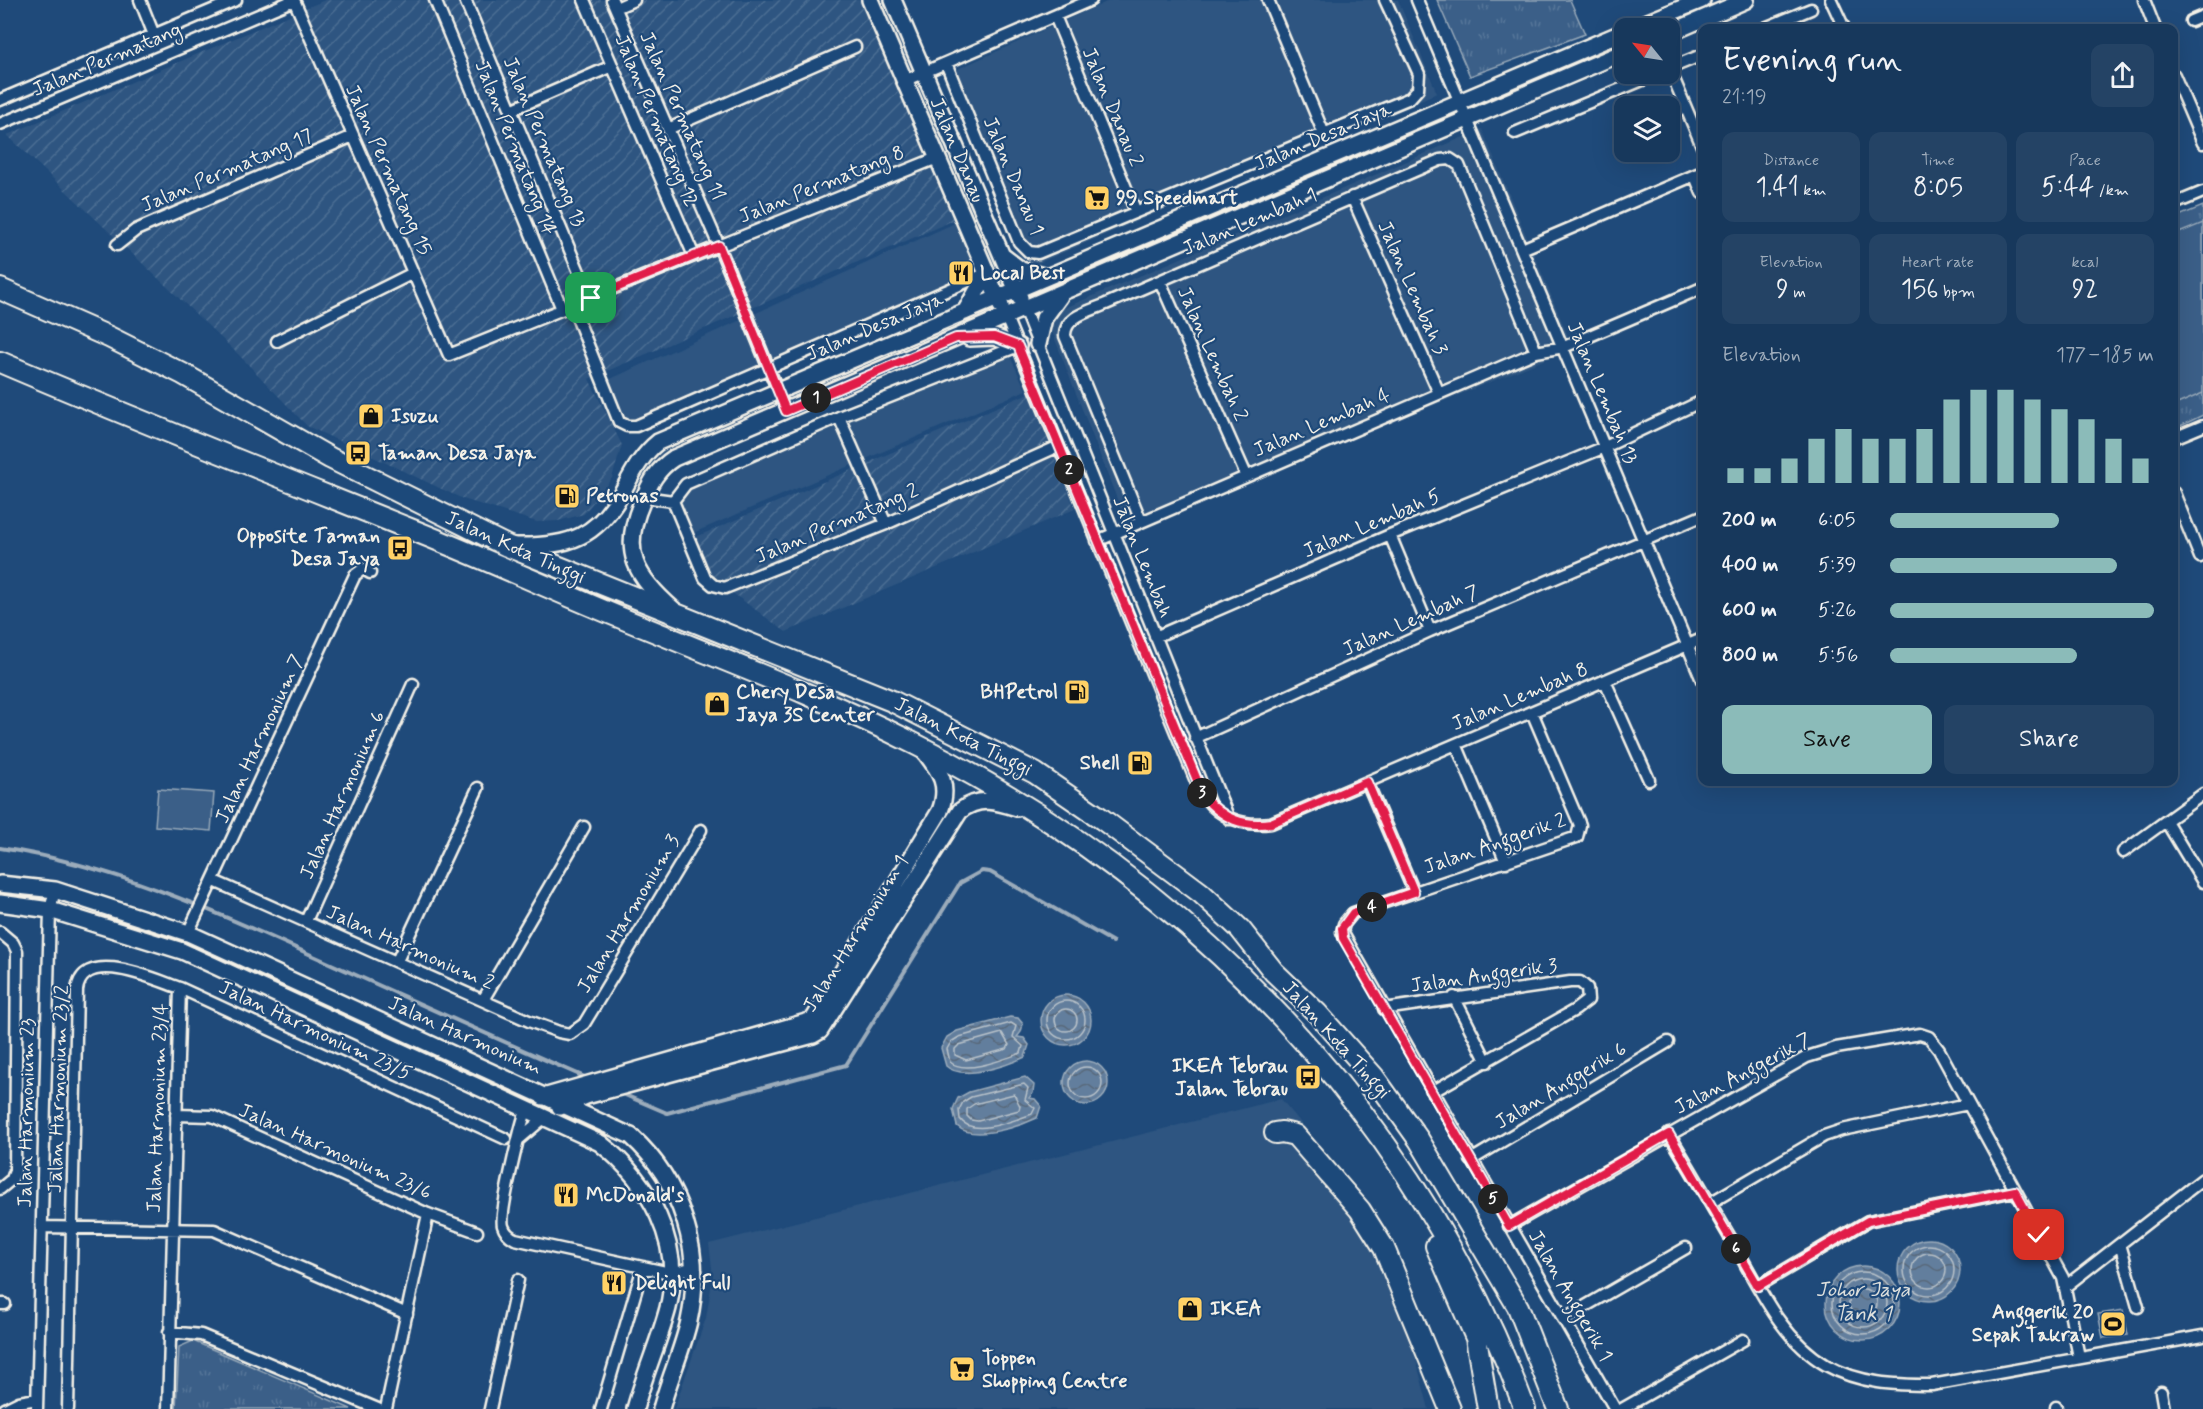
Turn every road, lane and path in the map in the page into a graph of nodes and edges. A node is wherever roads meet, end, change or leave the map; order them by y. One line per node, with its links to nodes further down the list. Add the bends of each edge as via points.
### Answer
1 (140, 0): 28 (street)
2 (236, 0): 28 (street, Jalan Permatang)
3 (294, 0): 45 (street, Jalan Permatang); 49 (street, Jalan Permatang 15)
4 (435, 0): 73 (street, Jalan Permatang 14)
5 (465, 0): 43 (street, Jalan Permatang 13)
6 (584, 0): 35 (street, Jalan Permatang 12)
7 (634, 0): 18 (street)
8 (870, 0): 37 (main road, Jalan Danau)
9 (893, 0): 36 (main road, Jalan Danau)
10 (1091, 0): 21 (street)
11 (1268, 0): 48 (street)
12 (1385, 0): 48 (street, Jalan Danau 1, via 1419,74 1418,89 1404,101)
13 (1417, 0): 42 (street, Jalan Lembah 13)
14 (1702, 0): 22 (main road)
15 (1746, 0): 27 (main road)
16 (1832, 0): 25 (street)
17 (2144, 0): 26 (street)
18 (614, 4): 46 (street, Jalan Permatang 11)
19 (1811, 9): 24 (street)
20 (2203, 15): 23 (street)
21 (1054, 16): 33 (street); 57 (street, Jalan Danau 2)
22 (1658, 18)
23 (2191, 21)
24 (1775, 24)
25 (1842, 24)
26 (2153, 24)
27 (1680, 29)
28 (154, 35): 41 (street, Jalan Permatang)
29 (1614, 36): 42 (main road, Jalan Desa Jaya)
30 (855, 47): 46 (street)
31 (1614, 56): 44 (main road, Jalan Desa Jaya)
32 (1698, 57): 34 (street)
33 (946, 63): 36 (street); 57 (street, Jalan Danau 1, via 1024,249 1038,253)
34 (1680, 65)
35 (612, 66): 43 (street); 62 (street, Jalan Permatang 12)
36 (924, 72): 37 (street); 61 (main road, Jalan Danau)
37 (904, 81): 52 (main road, Jalan Danau)
38 (1633, 84): 47 (street)
39 (1676, 84): 50 (street)
40 (2178, 91): 51 (street)
41 (0, 100)
42 (1460, 101): 44 (street, Jalan Lembah 13); 65 (main road, Jalan Desa Jaya)
43 (511, 110): 71 (street, Jalan Permatang 13)
44 (1468, 120): 60 (street, Jalan Lembah 13); 70 (main road, Jalan Desa Jaya)
45 (0, 124)
46 (668, 129): 59 (street, Jalan Permatang 11)
47 (1515, 133)
48 (1324, 134): 57 (street, Jalan Danau 1)
49 (353, 136): 58 (street, Jalan Permatang 17, via 136,230); 63 (street, Jalan Permatang 15)
50 (1698, 136)
51 (2203, 143)
52 (938, 158): 59 (street, Jalan Permatang 8); 64 (main road, Jalan Danau)
53 (1698, 174): 60 (street)
54 (2203, 192): 56 (street)
55 (1352, 197): 66 (street, Jalan Lembah 1); 82 (street, Jalan Lembah 1, via 1440,160 1450,159 1459,165); 87 (street, Jalan Lembah 3)
56 (2178, 202)
57 (1136, 212)
58 (117, 245)
59 (719, 246): 62 (street, Jalan Permatang 8); 85 (street, Jalan Permatang 11)
60 (1522, 249): 81 (street, Jalan Lembah 13)
61 (1002, 255): 65 (main road, via 1021,270); 68 (main road, Jalan Danau)
62 (694, 256): 71 (street, Jalan Permatang 8)
63 (413, 273): 78 (street); 83 (street, Jalan Permatang 15)
64 (987, 273): 72 (main road, Jalan Danau); 75 (main road); 85 (street)
65 (1046, 277): 68 (main road, Jalan Desa Jaya)
66 (1160, 281): 95 (street, Jalan Lembah 2); 100 (street, Jalan Lembah 1, via 1074,318 1065,331)
67 (0, 289): 106 (highway, Jalan Kota Tinggi, via 183,374 330,458)
68 (1017, 290): 72 (main road, Jalan Desa Jaya); 74 (main road, Jalan Danau)
69 (1698, 290): 81 (street, Jalan Lembah 4)
70 (1064, 292): 74 (main road, Jalan Desa Jaya); 79 (main road, via 1044,318)
71 (591, 298): 73 (street, Jalan Permatang 8)
72 (998, 298): 75 (main road, Jalan Desa Jaya); 76 (main road, Jalan Danau)
73 (567, 307): 83 (street, Jalan Permatang 8); 85 (street, Jalan Permatang 14, via 623,424 636,426)
74 (1024, 309): 76 (main road, Jalan Desa Jaya); 79 (street, Jalan Lembah)
75 (965, 312): 86 (main road, Jalan Desa Jaya)
76 (1006, 317): 77 (main road, Jalan Desa Jaya); 80 (street, Jalan Lembah)
77 (956, 338): 80 (main road, via 994,337); 89 (main road, Jalan Desa Jaya)
78 (277, 341)
79 (1038, 344): 102 (street, Jalan Lembah)
80 (1018, 346): 90 (street); 93 (street, Jalan Lembah)
81 (1564, 347): 82 (street, Jalan Lembah 4); 94 (street, Jalan Lembah 13)
82 (1536, 352): 87 (street, Jalan Lembah 4)
83 (449, 355)
84 (0, 362): 120 (highway, Jalan Kota Tinggi, via 413,530)
85 (769, 369): 86 (street, Jalan Permatang 11)
86 (778, 391): 89 (street, Jalan Permatang 11); 106 (main road, Jalan Desa Jaya, via 658,442 635,467 611,511 579,537 557,545)
87 (1439, 393): 95 (street, Jalan Lembah 4)
88 (1698, 403): 94 (street, Jalan Lembah 5)
89 (786, 411): 96 (main road, Jalan Desa Jaya, via 674,458 658,471)
90 (839, 417): 97 (street, via 686,484); 101 (street)
91 (2203, 426): 92 (street)
92 (2178, 436)
93 (1059, 446): 101 (street, Jalan Permatang 2); 105 (street, Jalan Lembah)
94 (1605, 447): 103 (street, Jalan Lembah 5); 104 (street, Jalan Lembah 13)
95 (1246, 475): 100 (street, Jalan Lembah 4)
96 (644, 497): 97 (street); 109 (main road, Jalan Desa Jaya, via 632,534 633,560 646,583)
97 (673, 501): 101 (street, Jalan Permatang 2, via 705,578 719,588 764,574)
98 (2178, 503): 107 (street)
99 (1698, 518): 104 (street, Jalan Lembah 7)
100 (1141, 521): 102 (street, Jalan Lembah 4)
101 (886, 524)
102 (1114, 534): 105 (street, Jalan Lembah 4); 111 (street, Jalan Lembah)
103 (1390, 535): 110 (street); 111 (street, Jalan Lembah 5)
104 (1644, 539): 110 (street, Jalan Lembah 7); 113 (street, Jalan Lembah 13)
105 (1097, 541): 126 (street, Jalan Lembah, via 1200,791)
106 (507, 546): 109 (highway, Jalan Kota Tinggi)
107 (2200, 557)
108 (369, 573): 132 (street, Jalan Harmonium 7, via 363,569 355,574)
109 (686, 620): 183 (highway, Jalan Kota Tinggi, via 892,701 1035,773 1201,893 1240,930 1274,972 1374,1077 1419,1140)
110 (1430, 631): 118 (street, Jalan Lembah 7)
111 (1155, 637): 118 (street, Jalan Lembah)
112 (1698, 641): 113 (street, Jalan Lembah 8)
113 (1688, 645): 114 (street, Jalan Lembah 13); 115 (street, Jalan Lembah 8)
114 (1698, 670)
115 (1605, 681): 117 (street, Jalan Lembah 8); 121 (street)
116 (413, 684): 139 (street, Jalan Harmonium 6)
117 (1532, 712): 119 (street, Jalan Lembah 8); 131 (street, Jalan Anggerik 2, via 1580,825 1580,834)
118 (1195, 738): 126 (street, Jalan Lembah)
119 (1456, 744): 122 (street, Jalan Lembah 8); 131 (street)
120 (920, 746): 125 (highway, Jalan Kota Tinggi); 151 (main road, Jalan Harmonium 1, via 943,776 943,803 813,1020)
121 (1649, 780)
122 (1367, 782): 126 (street, via 1271,823 1247,824); 136 (street)
123 (478, 789): 142 (street)
124 (2203, 794): 127 (street)
125 (1043, 817): 151 (main road, Jalan Harmonium 1, via 987,800 960,811 820,1031 622,1087); 167 (highway, Jalan Kota Tinggi, via 1172,911 1255,988 1361,1108)
126 (1229, 819)
127 (2166, 821): 130 (street); 133 (street)
128 (584, 827): 146 (street)
129 (701, 830): 148 (street, Jalan Harmonium 3)
130 (2122, 852)
131 (1506, 862): 136 (street, Jalan Anggerik 2)
132 (214, 880): 139 (street, Jalan Harmonium 2); 141 (street, Jalan Harmonium 7)
133 (2203, 882)
134 (0, 884): 135 (main road, Jalan Harmonium)
135 (55, 890): 138 (street, Jalan Harmonium 23); 141 (main road, Jalan Harmonium)
136 (1414, 892): 147 (street, Jalan Anggerik 1, via 1353,913 1342,928 1343,938)
137 (0, 903): 138 (main road, Jalan Harmonium)
138 (50, 910): 156 (main road, Jalan Harmonium, via 182,951); 171 (street, Jalan Harmonium 23)
139 (306, 921): 142 (street, Jalan Harmonium 2)
140 (0, 932): 165 (street, via 13,943 17,963 15,1171)
141 (188, 933): 153 (main road, Jalan Harmonium)
142 (397, 962): 146 (street, Jalan Harmonium 2)
143 (105, 967): 144 (street, Jalan Harmonium 23/5); 172 (street, Jalan Harmonium 23/2, via 83,975 77,990)
144 (180, 988): 157 (street, Jalan Harmonium 23/4); 161 (street, Jalan Harmonium 23/5)
145 (1454, 998): 147 (street, Jalan Anggerik 3); 150 (street); 150 (street, Jalan Anggerik 3, via 1570,982 1580,982 1587,988 1588,1000 1575,1011)
146 (483, 1000): 148 (street, Jalan Harmonium 2, via 565,1034 576,1032)
147 (1384, 1009): 152 (street, Jalan Anggerik 1)
148 (587, 1018)
149 (1668, 1042): 163 (street, Jalan Anggerik 6)
150 (1487, 1062): 152 (street)
151 (603, 1085): 153 (main road, Jalan Harmonium 1, via 583,1084); 154 (main road, Jalan Harmonium 1)
152 (1432, 1092): 163 (street, Jalan Anggerik 1)
153 (545, 1095): 154 (main road, Jalan Harmonium); 156 (main road, Jalan Harmonium 1)
154 (564, 1104): 158 (main road, Jalan Harmonium 1); 178 (main road, Jalan Harmonium, via 631,1136 654,1159 667,1178 688,1228)
155 (1968, 1104): 160 (street, Jalan Anggerik 7, via 1939,1050 1929,1037 1920,1034 1836,1048 1807,1057); 166 (street); 168 (street, via 1824,1136)
156 (527, 1108): 158 (main road, Jalan Harmonium); 162 (street)
157 (176, 1115): 169 (street, Jalan Harmonium 23/6, via 212,1116); 173 (street, Jalan Harmonium 23/4)
158 (545, 1118): 162 (street); 179 (main road, Jalan Harmonium, via 600,1143 634,1174 659,1218 669,1252)
159 (1275, 1133): 202 (highway, via 1295,1135 1370,1224 1404,1294)
160 (1669, 1134): 168 (street); 170 (street, Jalan Anggerik 7)
161 (506, 1139)
162 (518, 1140): 177 (street, via 502,1222 505,1232 515,1239)
163 (1471, 1160): 170 (street, Jalan Anggerik 1)
164 (2203, 1179): 175 (street)
165 (0, 1189)
166 (2015, 1191): 181 (street, via 1868,1221); 182 (street)
167 (1418, 1192): 203 (highway, via 1428,1228 1476,1338); 204 (highway, Jalan Kota Tinggi, via 1476,1295)
168 (1710, 1203): 181 (street)
169 (428, 1214): 174 (street, Jalan Harmonium 23/6); 185 (street)
170 (1509, 1226): 186 (street, Jalan Anggerik 1)
171 (42, 1227): 172 (street); 192 (street, Jalan Harmonium 23)
172 (72, 1228): 173 (street); 194 (street, Jalan Harmonium 23/2)
173 (172, 1229): 185 (street, via 214,1230); 187 (street, Jalan Harmonium 23/4)
174 (477, 1232)
175 (2120, 1244): 182 (street); 184 (street)
176 (1686, 1248): 186 (street)
177 (643, 1267): 179 (street); 199 (street)
178 (695, 1267): 179 (street); 201 (main road, Jalan Harmonium, via 689,1323)
179 (670, 1273): 200 (main road, Jalan Harmonium, via 668,1307)
180 (518, 1280): 198 (street)
181 (1758, 1286): 190 (street, via 1776,1317 1807,1351 1825,1365 1869,1382 1932,1385)
182 (2066, 1286): 190 (street)
183 (1518, 1307): 205 (highway, Jalan Kota Tinggi); 206 (highway, via 1547,1356)
184 (2138, 1307)
185 (406, 1314): 197 (street)
186 (1563, 1319): 207 (street, Jalan Anggerik 1)
187 (168, 1332): 195 (street, Jalan Harmonium 23/4); 196 (street, via 201,1335)
188 (2203, 1336): 190 (street)
189 (1743, 1340): 208 (street)
190 (2079, 1357)
191 (2161, 1392): 209 (street)
192 (37, 1404): 193 (street, via 19,1402)
193 (5, 1409)
194 (68, 1409)
195 (168, 1409)
196 (378, 1409)
197 (386, 1409)
198 (490, 1409)
199 (601, 1409)
200 (635, 1409)
201 (661, 1409)
202 (1450, 1409)
203 (1488, 1409)
204 (1525, 1409)
205 (1558, 1409)
206 (1571, 1409)
207 (1615, 1409)
208 (1622, 1409)
209 (2164, 1409)

